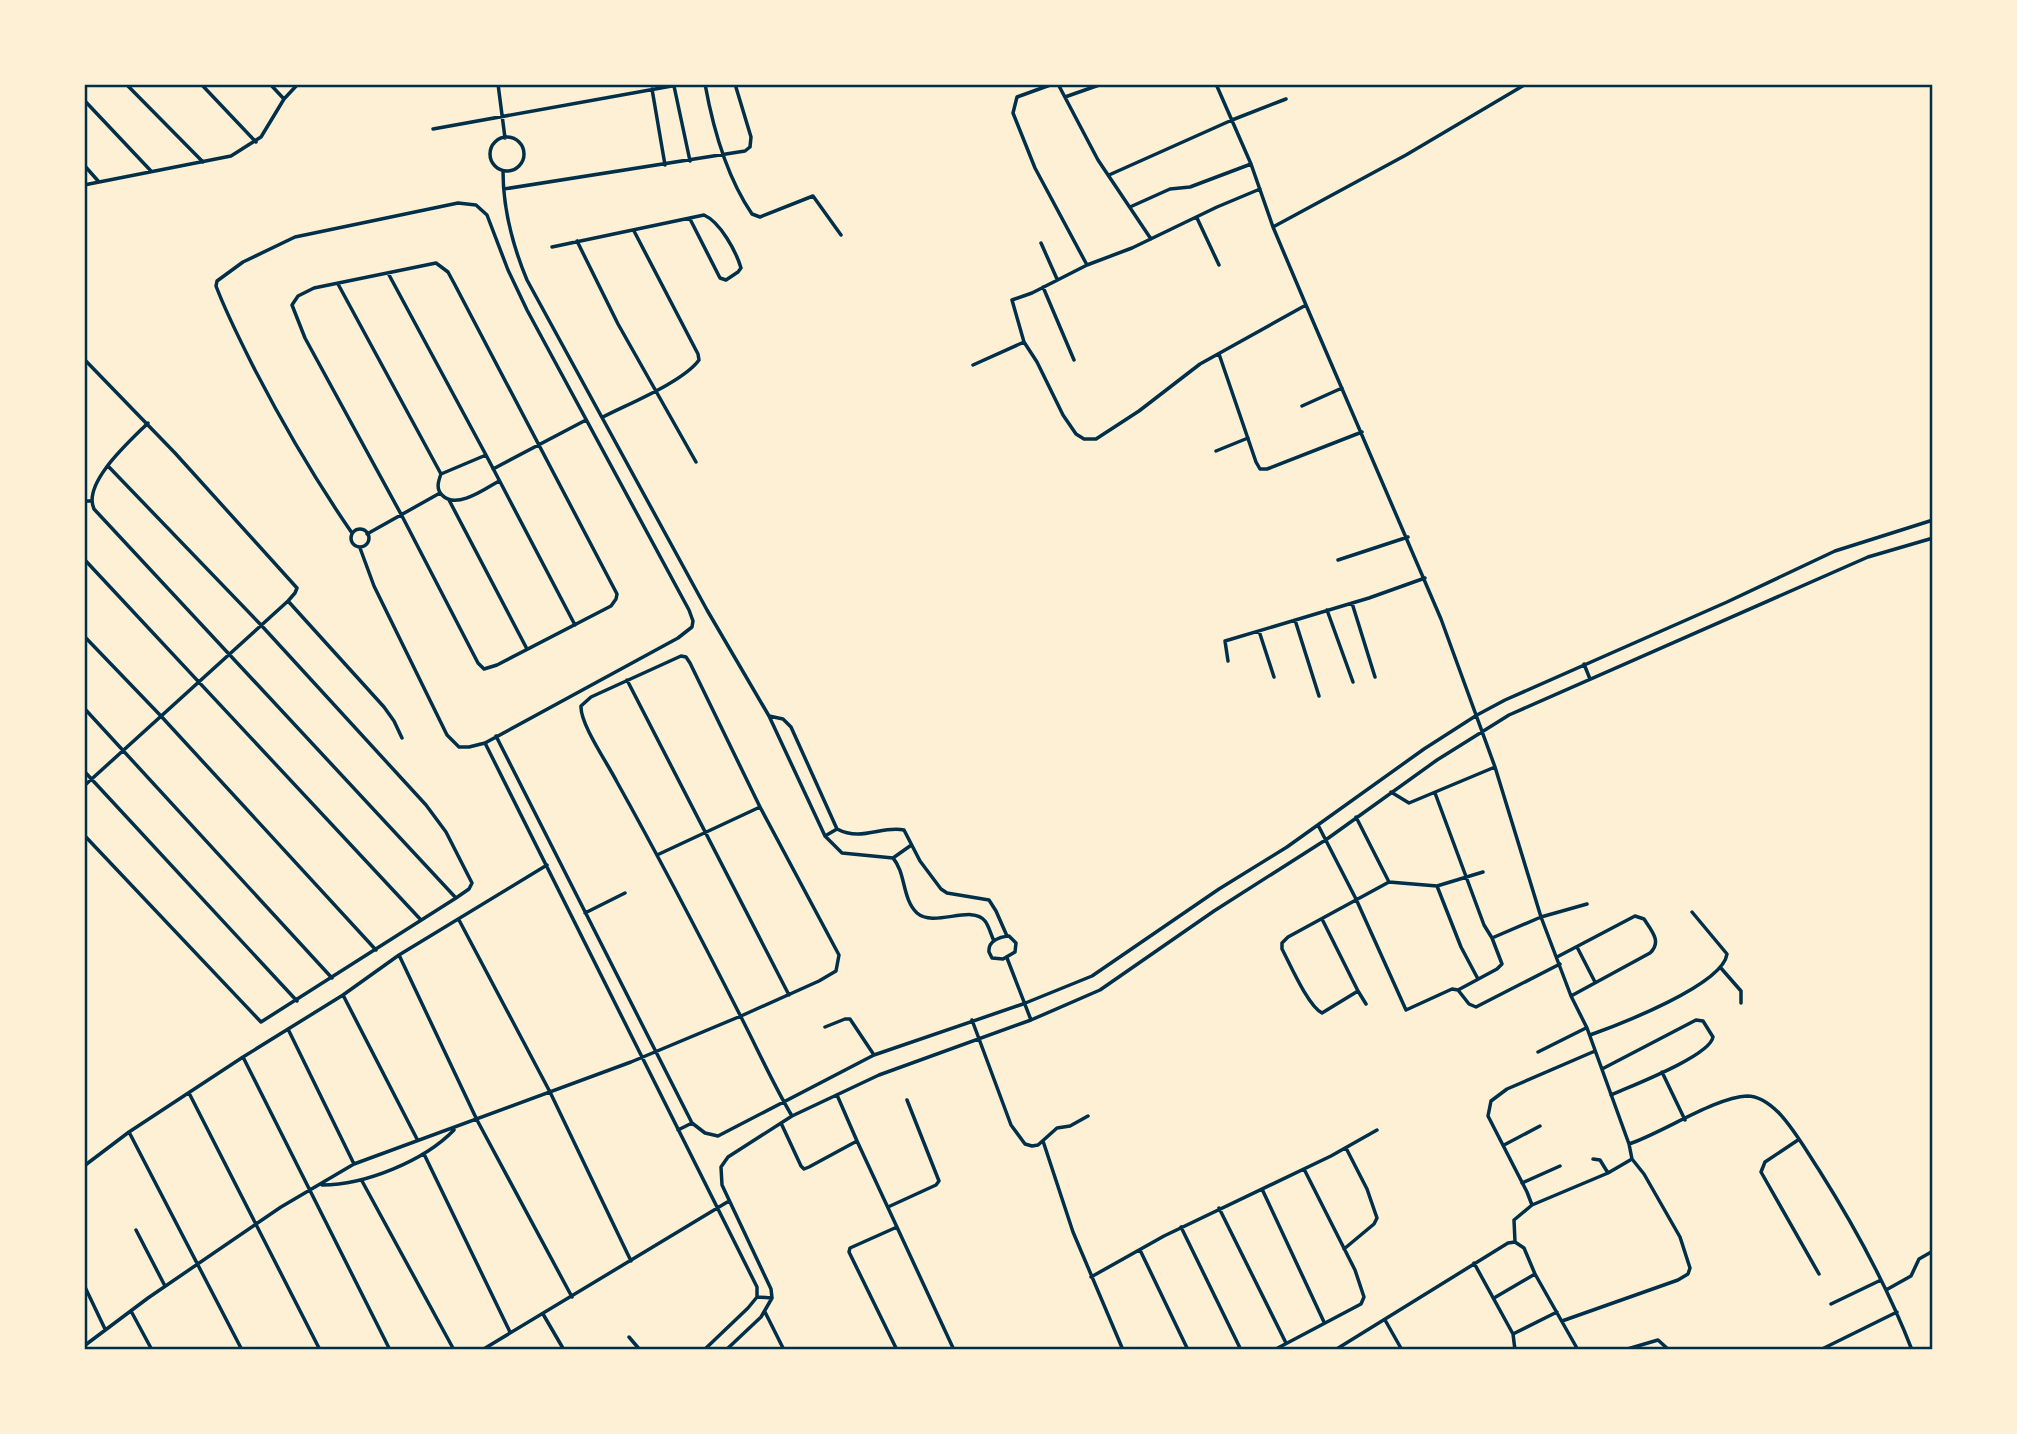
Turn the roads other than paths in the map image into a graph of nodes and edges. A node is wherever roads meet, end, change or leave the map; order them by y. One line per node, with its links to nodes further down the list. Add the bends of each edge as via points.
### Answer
1 (126, 84): 26 (street)
2 (201, 84): 23 (street)
3 (270, 84): 16 (street)
4 (298, 84): 16 (street)
5 (498, 84): 19 (street)
6 (683, 84): 13 (street)
7 (705, 84): 24 (street)
8 (735, 84): 24 (street, via 751,142 746,151)
9 (1056, 84): 15 (street); 47 (street, via 1017,97 1013,113 1035,168)
10 (1102, 84): 15 (street)
11 (1216, 84): 20 (street)
12 (1526, 84): 40 (street)
13 (674, 86): 14 (street); 25 (street)
14 (652, 89): 19 (street); 29 (street)
15 (1065, 97): 32 (street)
16 (284, 99): 23 (street)
17 (1286, 99): 20 (street)
18 (84, 100): 30 (street)
19 (504, 115): 21 (street); 22 (street)
20 (1232, 120): 27 (street); 32 (street)
21 (433, 129)
22 (505, 138): 31 (street, via 495,143 491,153 494,164); 31 (street, via 516,140 524,153 518,167)
23 (256, 142): 26 (street, via 231,156)
24 (724, 156): 25 (street); 42 (street, via 754,216 813,196)
25 (690, 161): 29 (street)
26 (203, 163): 30 (street)
27 (1251, 164): 36 (street); 37 (street, via 1190,187 1169,189)
28 (84, 165): 33 (street)
29 (664, 165): 35 (street)
30 (151, 171): 33 (street)
31 (503, 171): 35 (street)
32 (1109, 175): 37 (street)
33 (99, 182): 34 (street)
34 (84, 185)
35 (503, 189): 62 (street, via 514,249 527,280)
36 (1260, 189): 38 (street); 40 (street)
37 (1129, 207): 43 (street)
38 (1197, 218): 43 (street); 48 (street)
39 (690, 219): 39 (street, via 720,278 726,280 738,272 738,260 715,222 704,215); 41 (street)
40 (1273, 226): 53 (street)
41 (634, 231): 44 (street); 60 (street, via 699,357 693,367)
42 (841, 235)
43 (1151, 239): 47 (street)
44 (577, 241): 46 (street); 60 (street)
45 (1041, 243): 50 (street)
46 (552, 247)
47 (1087, 265): 50 (street)
48 (1219, 265)
49 (388, 274): 51 (street); 67 (street, via 436,263 448,272); 69 (street)
50 (1057, 279): 52 (street)
51 (338, 283): 73 (street); 79 (street, via 298,296 292,302 293,310)
52 (1043, 287): 54 (street, via 1012,300); 57 (street)
53 (1306, 305): 55 (street); 59 (street)
54 (1024, 342): 55 (street, via 1063,415 1084,439 1096,439); 58 (street)
55 (1219, 354): 66 (street)
56 (84, 359): 64 (street)
57 (1074, 360)
58 (973, 365)
59 (1342, 388): 61 (street); 65 (street)
60 (656, 391): 62 (street); 70 (street)
61 (1302, 406)
62 (603, 417): 111 (street)
63 (586, 420): 67 (street); 81 (street, via 508,270 487,215 476,205 458,203 309,233 262,252 222,276 216,286 271,400 315,479); 113 (street, via 689,610 692,626 678,638)
64 (148, 424): 71 (street); 89 (street, via 293,582 297,590)
65 (1362, 432): 66 (street, via 1267,470 1258,466); 83 (street)
66 (1248, 438): 68 (street)
67 (540, 444): 72 (street); 94 (street, via 617,594 611,606)
68 (1216, 451)
69 (486, 455): 72 (street); 73 (street)
70 (696, 462)
71 (108, 466): 78 (street); 93 (street)
72 (493, 469): 74 (street)
73 (441, 474): 75 (street)
74 (499, 481): 76 (street, via 457,501); 94 (street)
75 (440, 493): 76 (street); 79 (street)
76 (449, 500): 97 (street)
77 (84, 501): 78 (street)
78 (91, 501): 98 (street, via 98,514)
79 (402, 516): 82 (street); 97 (street, via 481,668 497,666)
80 (1933, 520): 100 (street, via 1835,551)
81 (352, 533): 82 (street); 85 (street, via 352,544)
82 (367, 534): 85 (street, via 368,542)
83 (1408, 537): 87 (street); 88 (street)
84 (1933, 538): 104 (street, via 1868,557)
85 (360, 548): 115 (street, via 447,735 459,747)
86 (84, 559): 105 (street)
87 (1338, 560)
88 (1425, 578): 90 (street); 110 (street)
89 (288, 601): 93 (street); 114 (street, via 389,714)
90 (1352, 603): 91 (street); 102 (street)
91 (1327, 610): 92 (street); 106 (street)
92 (1295, 620): 95 (street); 107 (street)
93 (261, 625): 98 (street); 140 (street, via 438,819 472,880 469,889)
94 (575, 625): 97 (street)
95 (1259, 631): 99 (street, via 1225,642); 101 (street)
96 (84, 636): 109 (street)
97 (527, 649)
98 (230, 654): 105 (street); 140 (street)
99 (1228, 661)
100 (1584, 664): 104 (street); 110 (street)
101 (1274, 677)
102 (1375, 677)
103 (627, 680): 123 (street, via 686,657); 127 (street); 132 (street, via 591,697 580,708)
104 (1590, 680): 112 (street)
105 (200, 681): 109 (street); 147 (street)
106 (1353, 682)
107 (1319, 696)
108 (84, 708): 116 (street)
109 (160, 715): 116 (street); 153 (street)
110 (1477, 715): 112 (street); 125 (street)
111 (769, 716): 126 (street, via 783,719 791,727); 129 (street)
112 (1482, 730): 117 (street); 121 (street)
113 (496, 736): 115 (street); 144 (street)
114 (402, 738)
115 (485, 743): 134 (street)
116 (122, 750): 119 (street); 159 (street)
117 (1495, 767): 122 (street); 145 (street)
118 (84, 771): 119 (street)
119 (91, 779): 120 (street); 167 (street)
120 (84, 786)
121 (1391, 792): 122 (street, via 1409,803); 124 (street)
122 (1434, 793): 136 (street)
123 (760, 807): 127 (street); 165 (street, via 839,955 836,971)
124 (1355, 817): 130 (street); 137 (street)
125 (1318, 825): 130 (street); 168 (street, via 1092,976)
126 (837, 829): 129 (street); 131 (street, via 859,835 901,829)
127 (705, 832): 132 (street); 165 (street)
128 (84, 835): 167 (street, via 260,1021)
129 (825, 836): 133 (street, via 842,853)
130 (1327, 839): 141 (street); 173 (street, via 1100,990)
131 (911, 846): 133 (street); 149 (street, via 944,891 989,900)
132 (657, 855): 171 (street)
133 (893, 858): 151 (street, via 918,914 977,916 985,920)
134 (547, 865): 148 (street); 184 (street)
135 (1483, 872): 136 (street)
136 (1466, 878): 138 (street); 150 (street)
137 (1389, 882): 138 (street); 141 (street)
138 (1437, 886): 160 (street)
139 (625, 892): 144 (street)
140 (456, 898): 147 (street)
141 (1356, 899): 146 (street); 162 (street, via 1406,1010)
142 (1587, 904): 145 (street)
143 (1692, 912): 158 (street, via 1727,954)
144 (585, 913): 179 (street)
145 (1541, 916): 150 (street); 155 (street)
146 (1322, 919): 163 (street); 163 (street, via 1285,939 1282,948 1319,1012)
147 (421, 920): 153 (street)
148 (458, 920): 154 (street); 187 (street)
149 (1007, 936): 151 (street); 156 (street, via 1017,946)
150 (1492, 938): 160 (street, via 1502,964)
151 (994, 941): 156 (street, via 989,947 991,957)
152 (1577, 947): 155 (street); 161 (street); 161 (street, via 1635,916 1642,917 1649,927 1657,943 1654,950)
153 (376, 950): 159 (street)
154 (399, 955): 164 (street); 196 (street)
155 (1557, 957): 157 (street)
156 (1007, 958): 168 (street)
157 (1560, 964): 162 (street, via 1476,1007); 166 (street)
158 (1720, 967): 169 (street, via 1741,990); 177 (street, via 1671,1001)
159 (332, 978): 167 (street)
160 (1478, 979): 162 (street)
161 (1595, 982): 166 (street)
162 (1458, 990)
163 (1358, 991): 170 (street)
164 (343, 995): 176 (street); 204 (street)
165 (789, 995): 171 (street)
166 (1571, 996): 175 (street)
167 (297, 1001)
168 (1023, 1003): 172 (street); 173 (street)
169 (1741, 1003)
170 (1366, 1004)
171 (741, 1016): 179 (street); 192 (street)
172 (972, 1020): 178 (street); 182 (street)
173 (1031, 1020): 178 (street)
174 (825, 1027): 182 (street, via 850,1019)
175 (1587, 1028): 177 (street); 181 (street)
176 (288, 1029): 183 (street); 214 (street)
177 (1590, 1035): 180 (street)
178 (979, 1038): 190 (street); 207 (street, via 1016,1134 1025,1144)
179 (655, 1051): 184 (street); 197 (street)
180 (1595, 1051): 185 (street); 209 (street, via 1507,1089 1490,1101 1488,1116)
181 (1538, 1052)
182 (874, 1055): 192 (street)
183 (243, 1057): 188 (street); 223 (street)
184 (642, 1057): 187 (street); 201 (street)
185 (1602, 1069): 186 (street, via 1694,1021 1703,1021 1712,1043); 189 (street)
186 (1662, 1072): 189 (street); 195 (street)
187 (550, 1092): 196 (street); 237 (street)
188 (189, 1093): 203 (street); 229 (street)
189 (1611, 1094): 208 (street)
190 (837, 1095): 193 (street); 206 (street)
191 (907, 1100): 226 (street, via 939,1181)
192 (783, 1102): 193 (street); 197 (street, via 723,1135 705,1133)
193 (792, 1116): 198 (street)
194 (1088, 1116): 207 (street, via 1057,1128)
195 (1685, 1119): 205 (street, via 1729,1100 1754,1097 1778,1112); 208 (street)
196 (477, 1120): 200 (street); 247 (street)
197 (692, 1123): 201 (street)
198 (781, 1123): 206 (street, via 803,1169); 224 (street, via 722,1164 720,1175)
199 (1540, 1126): 209 (street)
200 (455, 1128): 204 (street); 211 (street)
201 (678, 1130): 228 (street)
202 (1377, 1130): 210 (street)
203 (129, 1132): 215 (street); 239 (street)
204 (417, 1139): 214 (street)
205 (1798, 1140): 241 (street, via 1765,1162 1761,1172); 243 (street)
206 (857, 1141): 226 (street)
207 (1043, 1142): 242 (street)
208 (1629, 1144): 213 (street)
209 (1504, 1145): 220 (street)
210 (1346, 1148): 217 (street); 234 (street, via 1377,1218)
211 (424, 1154): 219 (street); 261 (street)
212 (1593, 1159): 218 (street, via 1600,1160)
213 (1632, 1159): 218 (street); 258 (street, via 1680,1237 1688,1274)
214 (354, 1164): 221 (street)
215 (84, 1166)
216 (1560, 1166): 220 (street)
217 (1304, 1169): 222 (street); 234 (street)
218 (1608, 1173): 225 (street)
219 (362, 1181): 221 (street); 270 (street)
220 (1522, 1183): 225 (street)
221 (320, 1185): 223 (street)
222 (1262, 1189): 227 (street); 259 (street)
223 (309, 1190): 229 (street); 269 (street)
224 (729, 1201): 228 (street); 249 (street)
225 (1532, 1205): 233 (street, via 1514,1220)
226 (888, 1207): 230 (street)
227 (1219, 1208): 231 (street); 264 (street)
228 (718, 1209): 237 (street); 248 (street, via 757,1287)
229 (256, 1224): 239 (street); 268 (street)
230 (897, 1227): 277 (street, via 849,1252); 278 (street)
231 (1181, 1227): 235 (street); 281 (street)
232 (136, 1230): 245 (street)
233 (1515, 1242): 238 (street); 240 (street, via 1524,1248)
234 (1344, 1249): 259 (street, via 1364,1297 1361,1304)
235 (1140, 1250): 242 (street); 280 (street)
236 (1933, 1251): 246 (street, via 1919,1259 1906,1280)
237 (631, 1261): 247 (street)
238 (1474, 1263): 250 (street); 257 (street)
239 (198, 1264): 245 (street); 267 (street)
240 (1535, 1274): 250 (street); 254 (street)
241 (1819, 1274)
242 (1090, 1275): 279 (street)
243 (1881, 1280): 246 (street); 251 (street)
244 (84, 1285): 260 (street)
245 (165, 1286): 252 (street)
246 (1886, 1290): 255 (street)
247 (572, 1297): 256 (street)
248 (757, 1297): 249 (street); 274 (street)
249 (772, 1298): 253 (street)
250 (1494, 1298): 262 (street)
251 (1831, 1304)
252 (131, 1311): 260 (street); 266 (street)
253 (765, 1312): 275 (street); 276 (street)
254 (1557, 1312): 258 (street); 262 (street)
255 (1897, 1312): 289 (street); 290 (street)
256 (542, 1314): 261 (street); 272 (street)
257 (1385, 1320): 283 (street); 284 (street)
258 (1562, 1321): 286 (street)
259 (1324, 1322): 264 (street)
260 (105, 1329): 265 (street)
261 (510, 1332): 271 (street)
262 (1513, 1335): 285 (street)
263 (629, 1337): 273 (street)
264 (1286, 1343): 282 (street)
265 (84, 1346)
266 (152, 1350)
267 (242, 1350)
268 (320, 1350)
269 (390, 1350)
270 (454, 1350)
271 (482, 1350)
272 (564, 1350)
273 (640, 1350)
274 (704, 1350)
275 (726, 1350)
276 (785, 1350)
277 (897, 1350)
278 (954, 1350)
279 (1123, 1350)
280 (1188, 1350)
281 (1241, 1350)
282 (1274, 1350)
283 (1335, 1350)
284 (1402, 1350)
285 (1516, 1350)
286 (1578, 1350)
287 (1626, 1350): 288 (street, via 1658,1340)
288 (1669, 1350)
289 (1820, 1350)
290 (1912, 1350)

